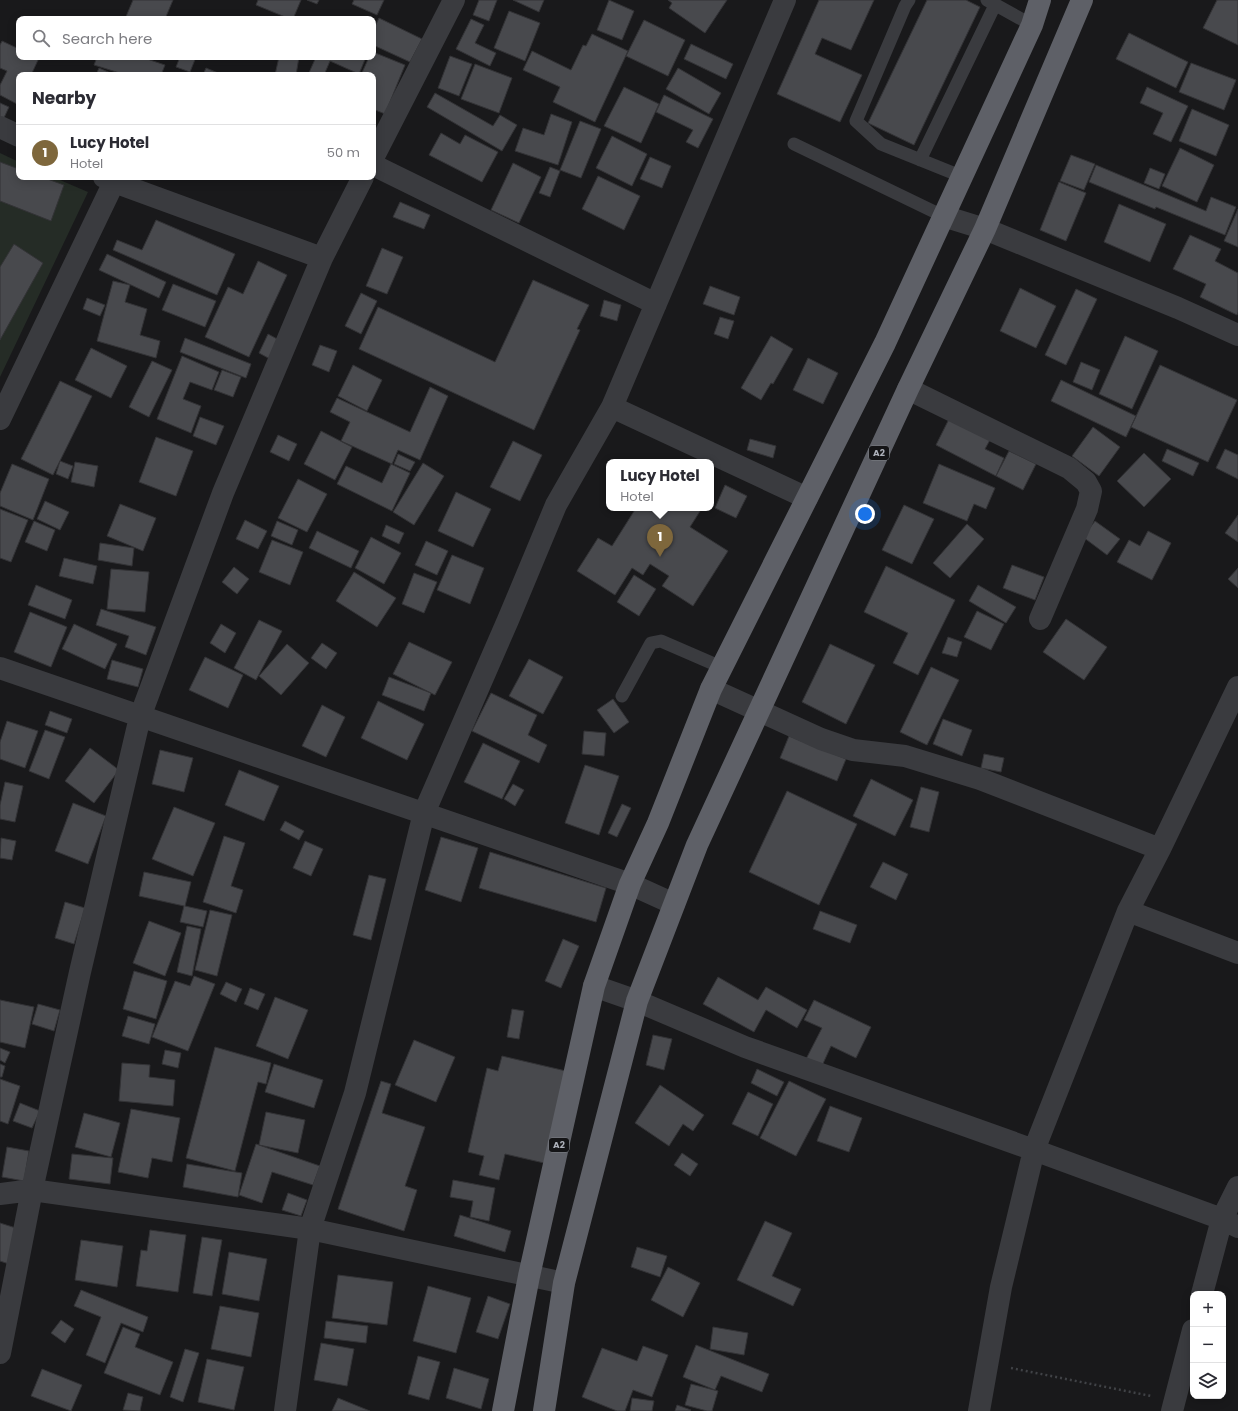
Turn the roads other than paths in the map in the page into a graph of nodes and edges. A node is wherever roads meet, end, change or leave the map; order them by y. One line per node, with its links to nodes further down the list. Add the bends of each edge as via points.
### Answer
1 (454, 0): 11 (street)
2 (785, 0): 20 (street)
3 (910, 0): 12 (lane, via 905,6 856,121 881,144)
4 (1040, 0): 7 (highway, A2)
5 (1082, 0): 18 (highway, A2)
6 (991, 2): 7 (lane); 12 (lane)
7 (1032, 25): 14 (highway, A2)
8 (0, 127): 9 (street)
9 (16, 135)
10 (794, 144): 17 (lane)
11 (376, 152)
12 (920, 160): 14 (lane)
13 (376, 166): 20 (street)
14 (963, 177): 17 (highway, A2)
15 (109, 180): 19 (street); 24 (street)
16 (361, 180): 19 (street)
17 (943, 216): 18 (street); 25 (highway, A2, via 885,343)
18 (985, 229): 21 (street); 22 (highway, A2)
19 (322, 258): 33 (street, via 223,493)
20 (656, 304): 23 (street)
21 (1238, 335)
22 (908, 389): 26 (street, via 1068,468 1086,482 1091,491 1087,509); 32 (highway, A2)
23 (612, 407): 25 (street); 34 (street, via 556,505)
24 (0, 419)
25 (807, 498): 27 (highway, A2)
26 (1040, 620)
27 (721, 667): 30 (highway, A2); 31 (lane, via 661,641 651,643)
28 (0, 668): 33 (street)
29 (1238, 687): 35 (street)
30 (711, 689): 32 (street); 36 (highway, A2, via 658,823)
31 (622, 696)
32 (760, 710): 35 (street, via 821,739 853,750 905,756 980,779); 37 (highway, A2, via 697,845)
33 (140, 717): 34 (street); 44 (street)
34 (424, 813): 36 (street); 47 (street, via 355,1092)
35 (1160, 848): 38 (street)
36 (630, 884): 37 (street); 40 (highway, A2)
37 (674, 904): 41 (highway, A2)
38 (1128, 911): 39 (street); 42 (street)
39 (1238, 953)
40 (594, 986): 41 (street); 48 (highway, A2)
41 (637, 1001): 42 (street, via 745,1047); 49 (highway, A2)
42 (1034, 1150): 46 (street); 57 (street, via 1001,1287)
43 (1238, 1187): 46 (street)
44 (32, 1190): 45 (street); 47 (street); 52 (street)
45 (0, 1194)
46 (1230, 1223): 50 (street)
47 (310, 1229): 48 (street); 54 (street)
48 (529, 1276): 49 (street); 55 (highway, A2)
49 (564, 1283): 56 (highway, A2)
50 (1203, 1291)
51 (1190, 1342): 53 (street)
52 (0, 1353)
53 (1174, 1406)
54 (285, 1411)
55 (503, 1411)
56 (544, 1411)
57 (979, 1411)

